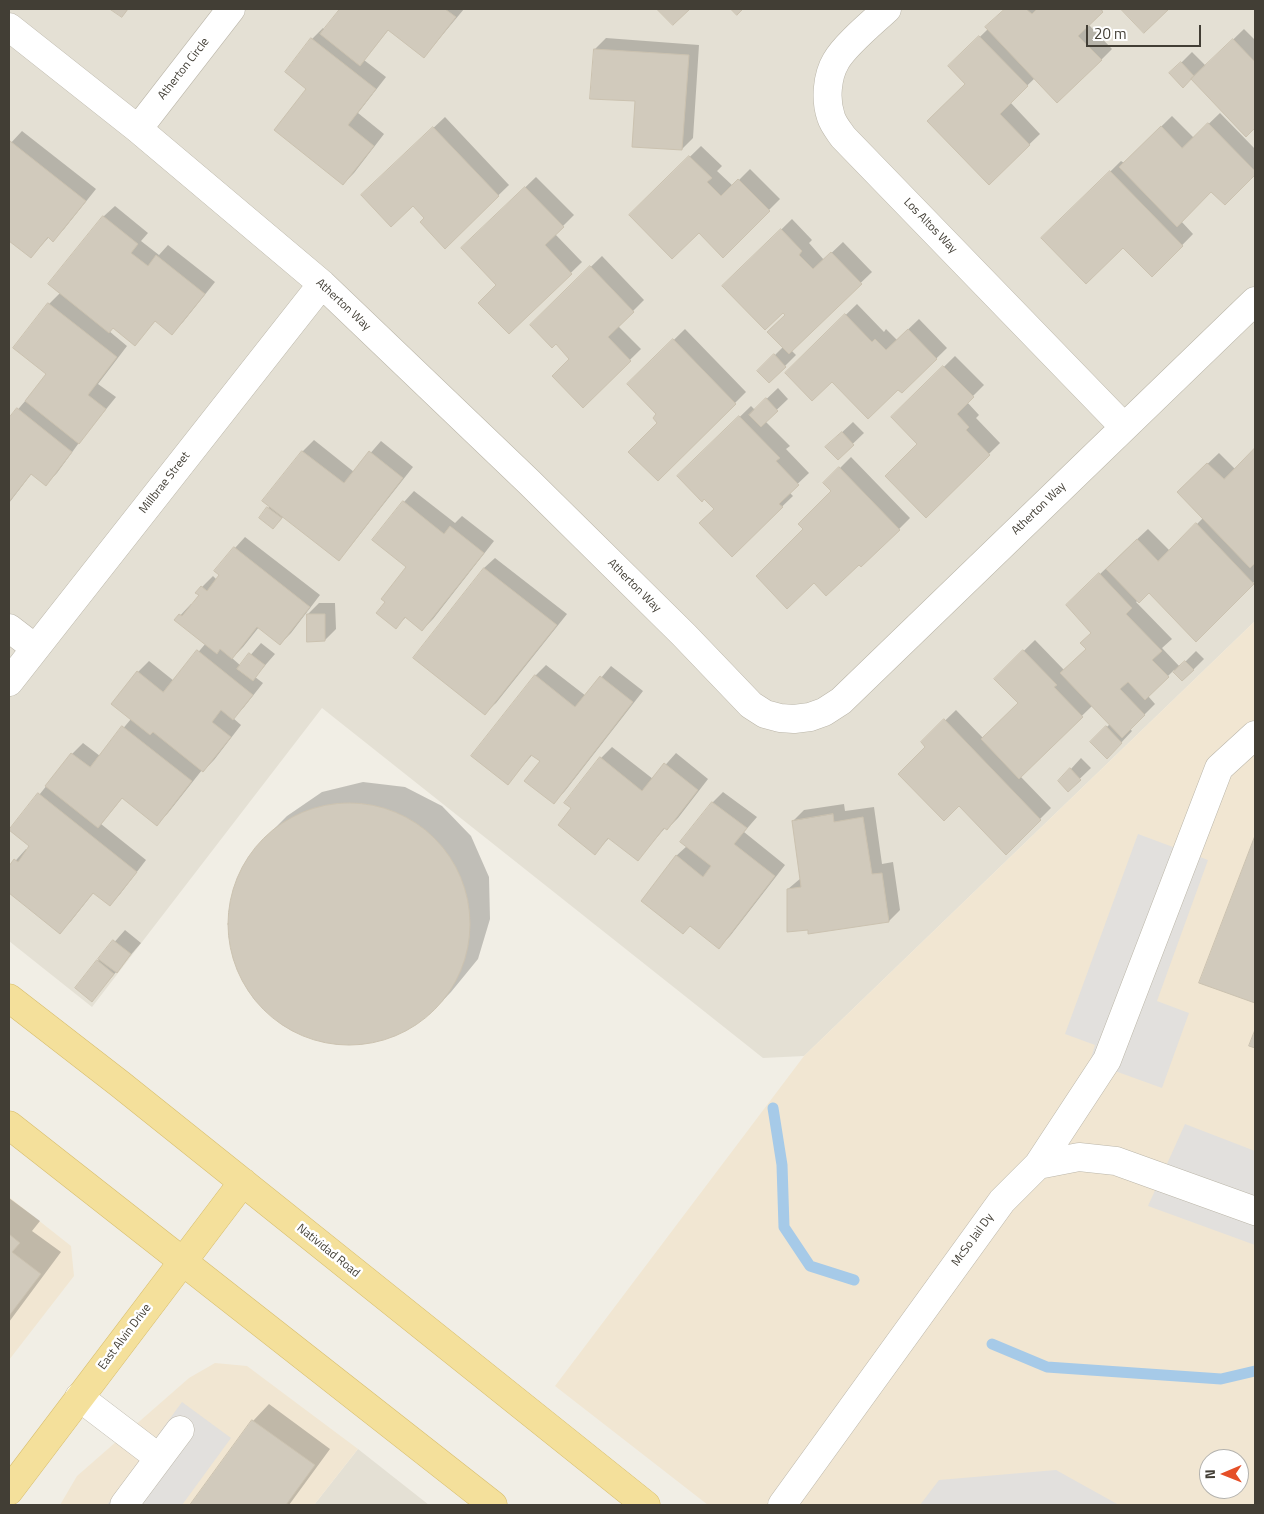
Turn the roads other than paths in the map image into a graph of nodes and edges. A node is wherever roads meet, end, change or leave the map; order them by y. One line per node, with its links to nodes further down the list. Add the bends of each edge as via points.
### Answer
1 (231, 9): 4 (street, Atherton Circle)
2 (888, 9): 7 (street, Los Altos Way, via 836,60 829,78 831,118 843,137)
3 (9, 27): 4 (street, Atherton Way)
4 (138, 129): 5 (street, Atherton Way)
5 (322, 284): 7 (street, Atherton Way, via 543,496 751,705 780,718 810,717 841,701); 9 (street, Millbrae Street)
6 (1255, 301): 7 (street, Atherton Way)
7 (1124, 427)
8 (9, 628): 9 (street)
9 (35, 648): 10 (street, Millbrae Street)
10 (9, 682)
11 (1255, 735): 14 (street, via 1219,768 1107,1060)
12 (9, 998): 15 (main road, Natividad Road)
13 (9, 1125): 17 (main road)
14 (1038, 1166): 16 (street, McSo Jail Dy, via 1079,1156 1116,1161); 25 (street, McSo Jail Dy, via 1002,1200)
15 (243, 1182): 17 (main road, East Alvin Drive); 24 (main road, Natividad Road)
16 (1255, 1211)
17 (182, 1262): 18 (main road, East Alvin Drive); 23 (main road)
18 (79, 1397): 20 (street); 21 (main road, East Alvin Drive)
19 (180, 1430): 20 (street)
20 (160, 1458): 22 (street)
21 (9, 1491)
22 (124, 1505)
23 (493, 1505)
24 (646, 1505)
25 (782, 1505)

